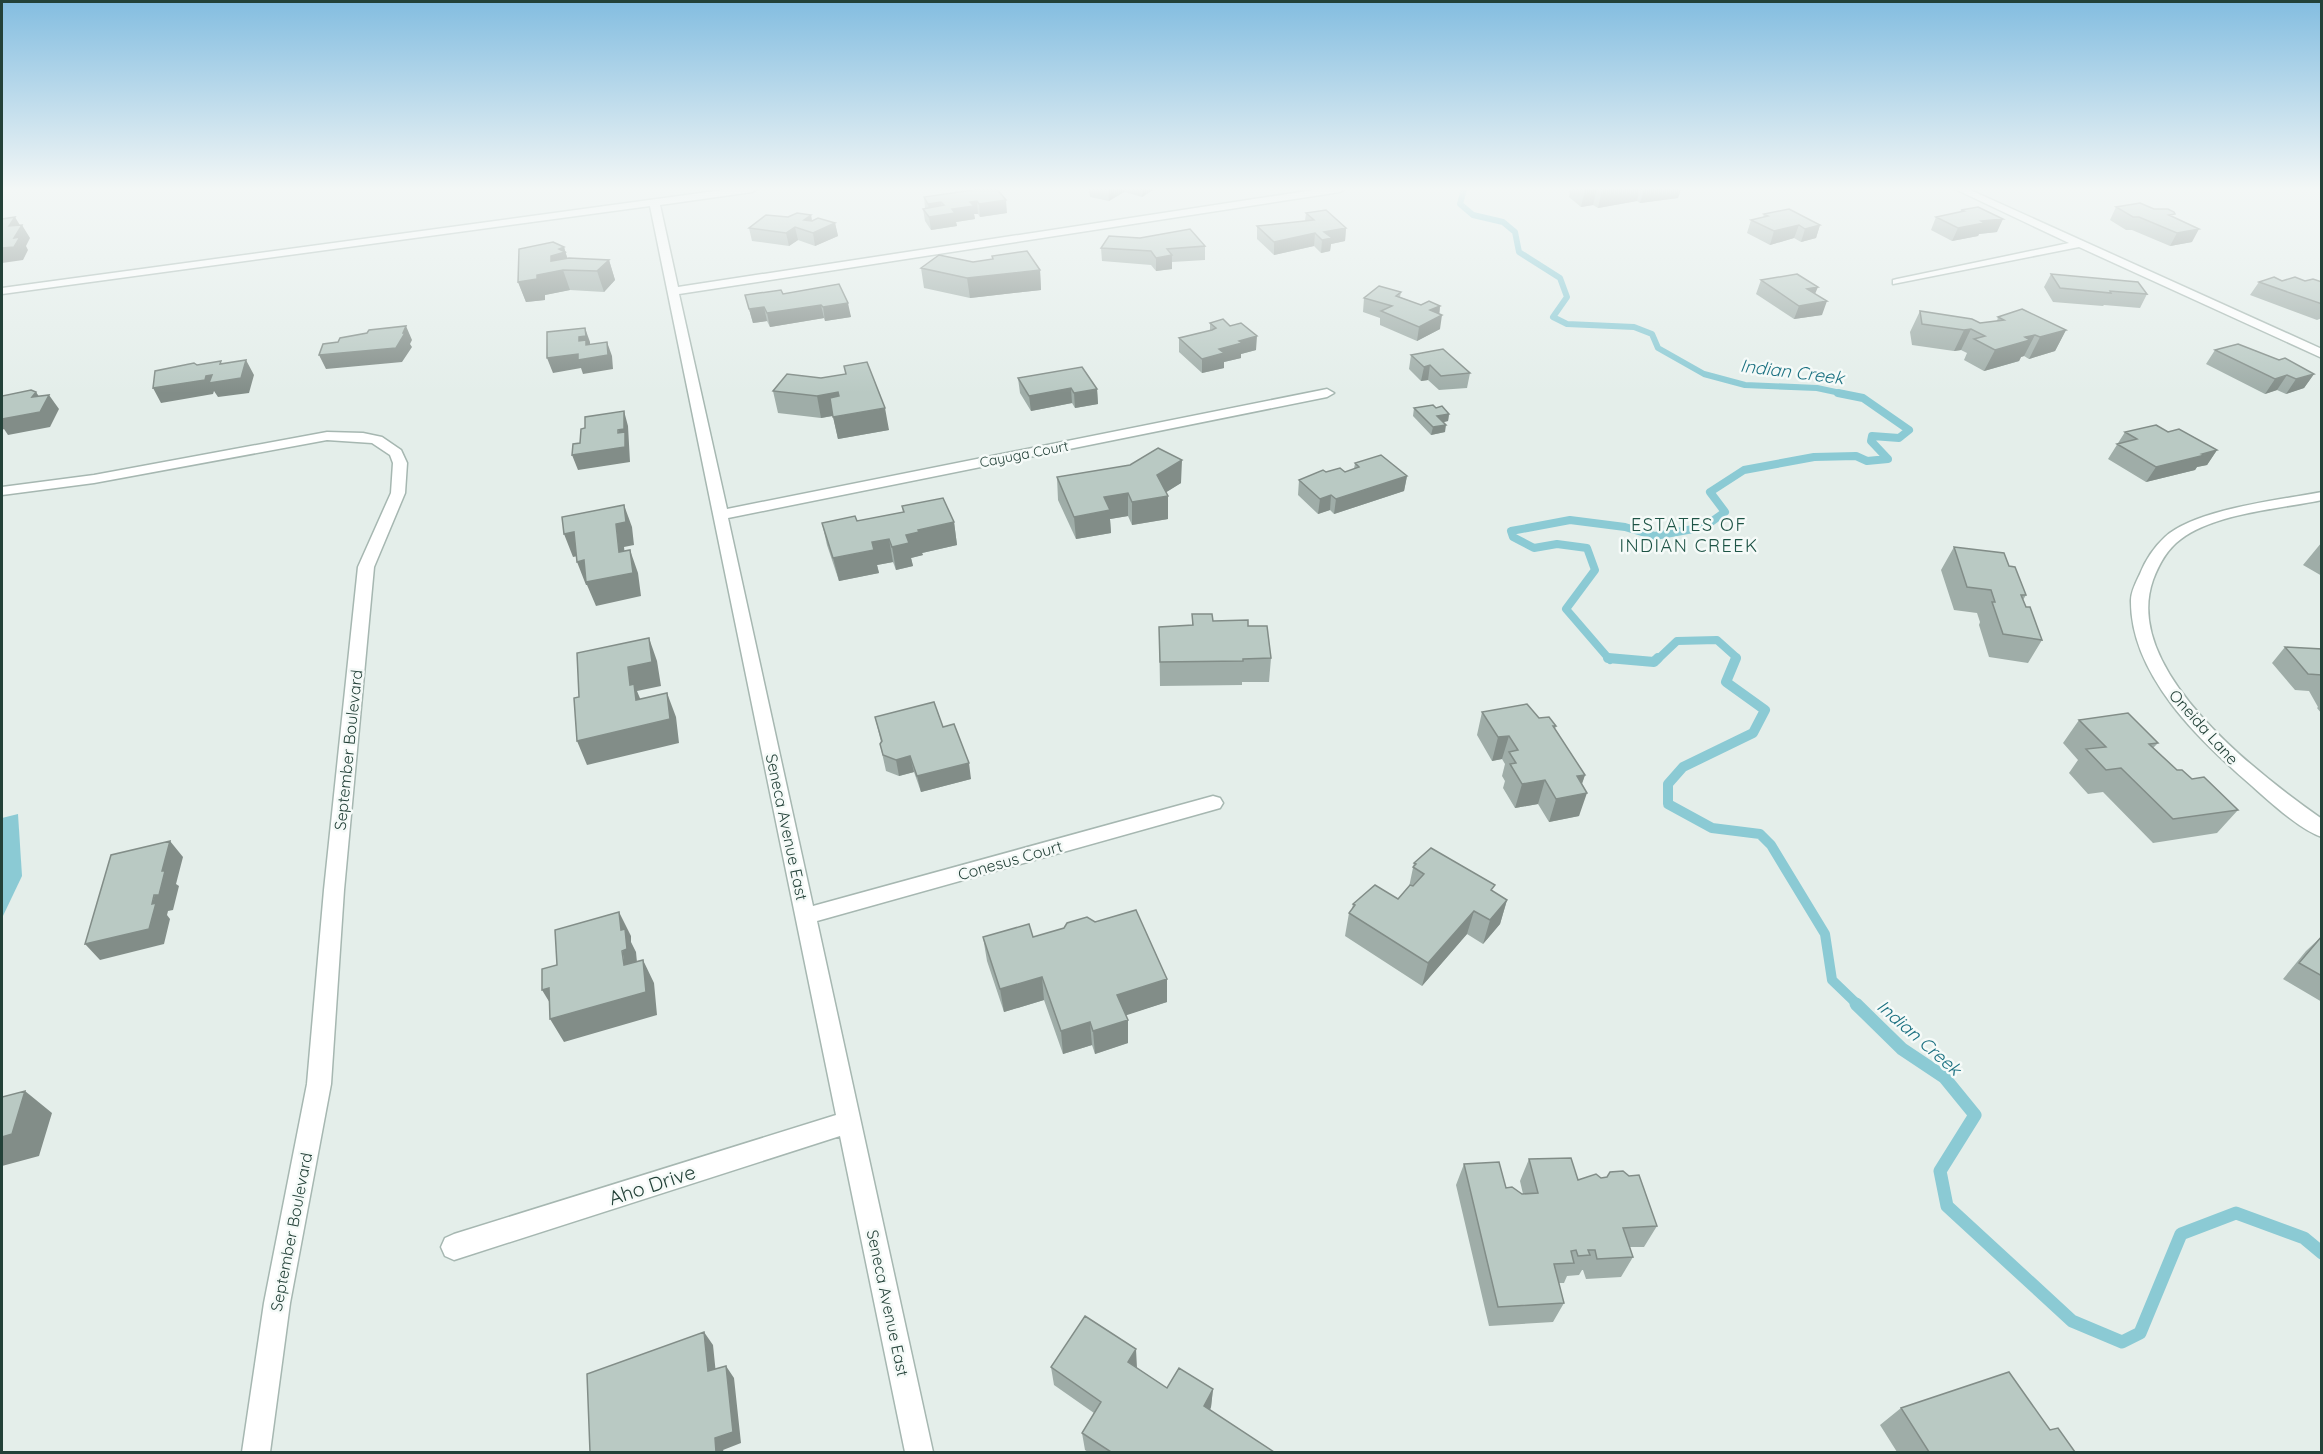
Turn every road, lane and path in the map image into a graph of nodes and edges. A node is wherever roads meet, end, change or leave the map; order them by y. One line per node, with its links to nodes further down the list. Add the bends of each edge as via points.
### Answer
1 (252, 257): 7 (street)
2 (666, 257): 8 (street, Seneca Avenue East)
3 (897, 257): 8 (street)
4 (2018, 257): 6 (street)
5 (2108, 257): 9 (street)
6 (1898, 282)
7 (2, 291)
8 (674, 291): 13 (street, Seneca Avenue East)
9 (2322, 354)
10 (1326, 393): 13 (street, Cayuga Court)
11 (2, 491): 19 (street, September Boulevard, via 93,479 327,436 377,440 396,453 400,463 398,493 366,567 319,1084 277,1303)
12 (2322, 496): 15 (street, Oneida Lane, via 2238,513 2180,532 2150,566 2139,598 2144,638 2166,684 2239,766)
13 (721, 515): 16 (street, Seneca Avenue East)
14 (1213, 803): 16 (street, Conesus Court)
15 (2322, 831)
16 (806, 916): 17 (street, Seneca Avenue East)
17 (849, 1122): 18 (street, Aho Drive); 20 (street, Seneca Avenue East)
18 (454, 1247)
19 (256, 1452)
20 (919, 1452)

